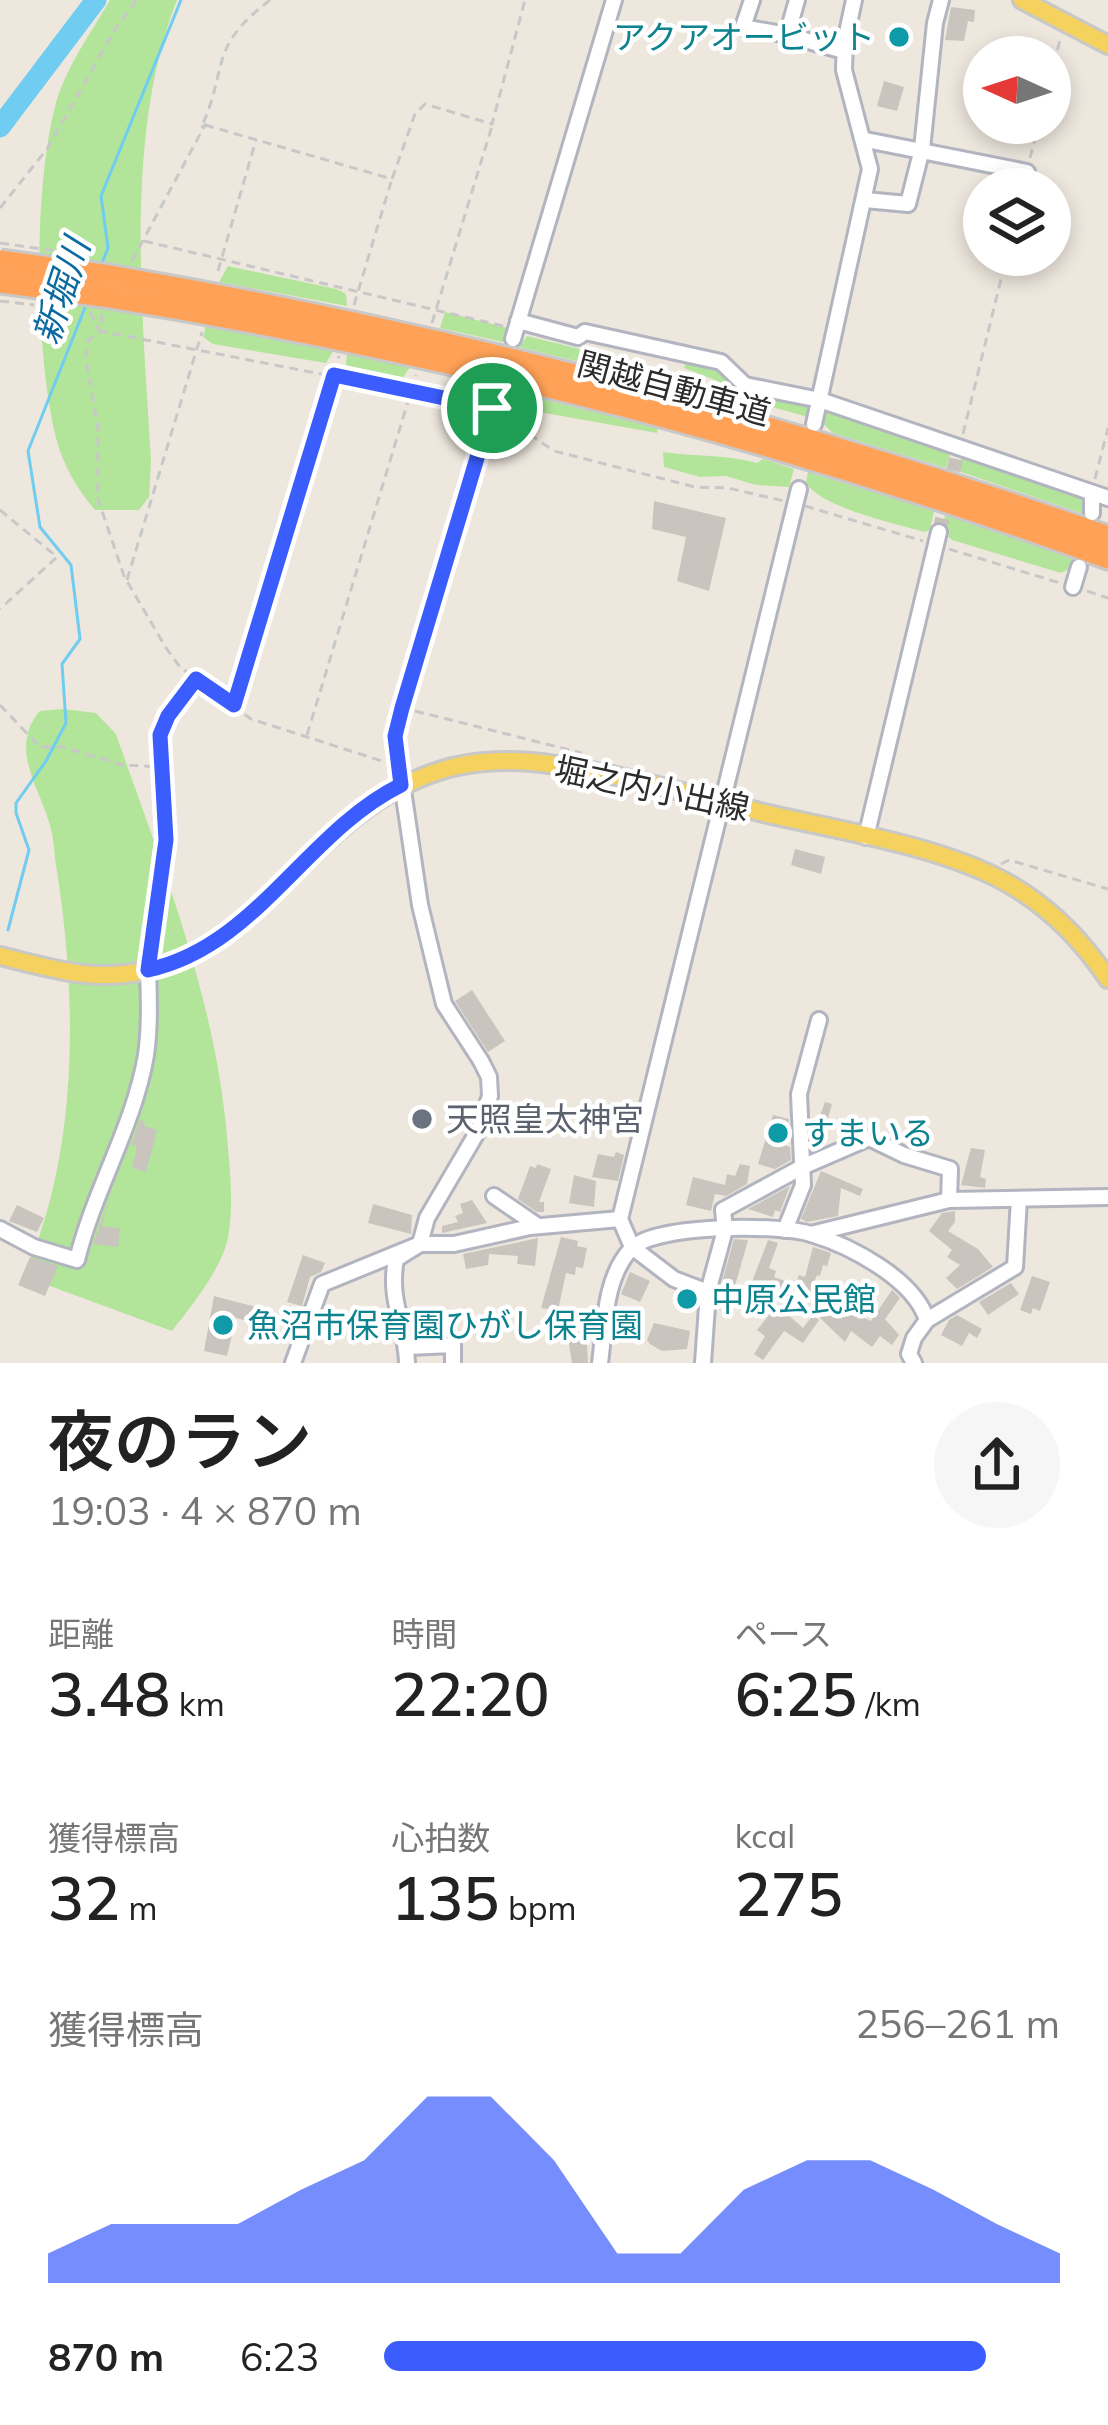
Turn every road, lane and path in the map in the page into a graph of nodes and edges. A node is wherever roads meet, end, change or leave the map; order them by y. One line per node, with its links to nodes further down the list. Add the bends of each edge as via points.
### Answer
1 (137, 0): 23 (path, via 47,149)
2 (270, 0): 16 (path, via 242,20 220,59)
3 (525, 0): 15 (path)
4 (614, 0): 35 (street)
5 (752, 0): 11 (street, via 743,27)
6 (797, 0): 11 (street)
7 (854, 0): 14 (street)
8 (941, 0): 19 (street)
9 (1022, 0): 10 (main road)
10 (1064, 22): 12 (path); 13 (main road)
11 (787, 35): 14 (street)
12 (1061, 36)
13 (1108, 45)
14 (844, 51): 18 (street)
15 (492, 124): 21 (path, via 425,104); 32 (path)
16 (205, 125): 17 (path); 24 (path)
17 (257, 139): 21 (path); 25 (path)
18 (866, 140): 19 (street); 22 (street)
19 (922, 149): 20 (street); 22 (street, via 908,204)
20 (1009, 168)
21 (392, 179): 31 (path)
22 (865, 200): 43 (street)
23 (0, 208)
24 (144, 241): 25 (path); 30 (path)
25 (222, 260): 27 (path); 32 (path)
26 (0, 261): 30 (highway, 関越自動車道, bridge)
27 (218, 271)
28 (1001, 276): 47 (path)
29 (0, 282): 30 (highway, 関越自動車道, bridge)
30 (110, 289): 36 (path); 54 (highway, 関越自動車道, via 316,314 619,386); 55 (highway, 関越自動車道, via 614,405)
31 (354, 306)
32 (436, 308): 34 (path); 35 (path)
33 (78, 310): 36 (path, via 90,312)
34 (431, 326)
35 (516, 330): 43 (street, via 665,347 721,362 745,385)
36 (100, 331): 38 (path); 57 (path, via 87,342 86,358 98,499)
37 (202, 332): 38 (path)
38 (196, 350): 40 (path); 57 (path)
39 (339, 356): 40 (path)
40 (334, 375): 42 (path); 62 (path)
41 (416, 375): 42 (path)
42 (412, 390): 44 (path); 64 (path)
43 (820, 400): 45 (street); 47 (street)
44 (494, 401): 63 (street)
45 (814, 424)
46 (1108, 428): 49 (path)
47 (958, 452): 49 (street)
48 (799, 489): 69 (street)
49 (1092, 493): 50 (street); 52 (street)
50 (1108, 498)
51 (0, 510): 59 (path, via 57,557)
52 (1092, 513)
53 (939, 532): 70 (street)
54 (1108, 537)
55 (1108, 558)
56 (1079, 567): 58 (street)
57 (126, 581): 60 (path, via 166,648)
58 (1073, 586)
59 (0, 609)
60 (196, 679): 62 (path); 67 (path, via 160,735)
61 (0, 705): 67 (path, via 40,747)
62 (234, 705): 64 (path)
63 (402, 708): 65 (path); 66 (street)
64 (306, 737): 66 (path)
65 (582, 753)
66 (398, 766): 68 (street)
67 (164, 767): 74 (path, via 166,840)
68 (401, 785): 69 (main road, 堀之内小出線, via 468,763 554,764); 74 (main road, 堀之内小出線, via 355,814 252,915 175,964); 88 (street, via 444,1004 482,1060 490,1096)
69 (721, 803): 70 (main road, 堀之内小出線); 82 (street)
70 (866, 837): 71 (main road, 堀之内小出線)
71 (987, 873): 72 (path, via 1009,860); 75 (main road, 堀之内小出線, via 1044,905)
72 (1108, 889)
73 (0, 956): 74 (main road, 堀之内小出線, via 88,974)
74 (148, 970): 84 (street, via 146,1057 77,1260)
75 (1108, 980)
76 (819, 1021): 77 (street, via 800,1094)
77 (802, 1167): 81 (street, via 868,1138 950,1169); 85 (street, via 723,1210); 86 (street)
78 (494, 1196): 83 (street)
79 (1108, 1197): 80 (street)
80 (1018, 1198): 81 (street); 91 (street, via 1015,1267)
81 (949, 1200): 87 (street)
82 (620, 1219): 83 (street); 89 (street)
83 (538, 1226): 88 (street)
84 (0, 1229)
85 (725, 1230): 86 (street); 89 (street, via 662,1232); 90 (street)
86 (784, 1230): 87 (street)
87 (812, 1234): 91 (street, via 887,1274 922,1304)
88 (420, 1244): 92 (street, via 396,1259 391,1287); 93 (street, via 322,1284)
89 (632, 1247): 90 (street); 95 (street, via 610,1287)
90 (707, 1292): 96 (street)
91 (927, 1320): 97 (street, via 914,1338)
92 (407, 1355): 94 (street, via 453,1345)
93 (293, 1363)
94 (453, 1363)
95 (600, 1363)
96 (703, 1363)
97 (914, 1363)

